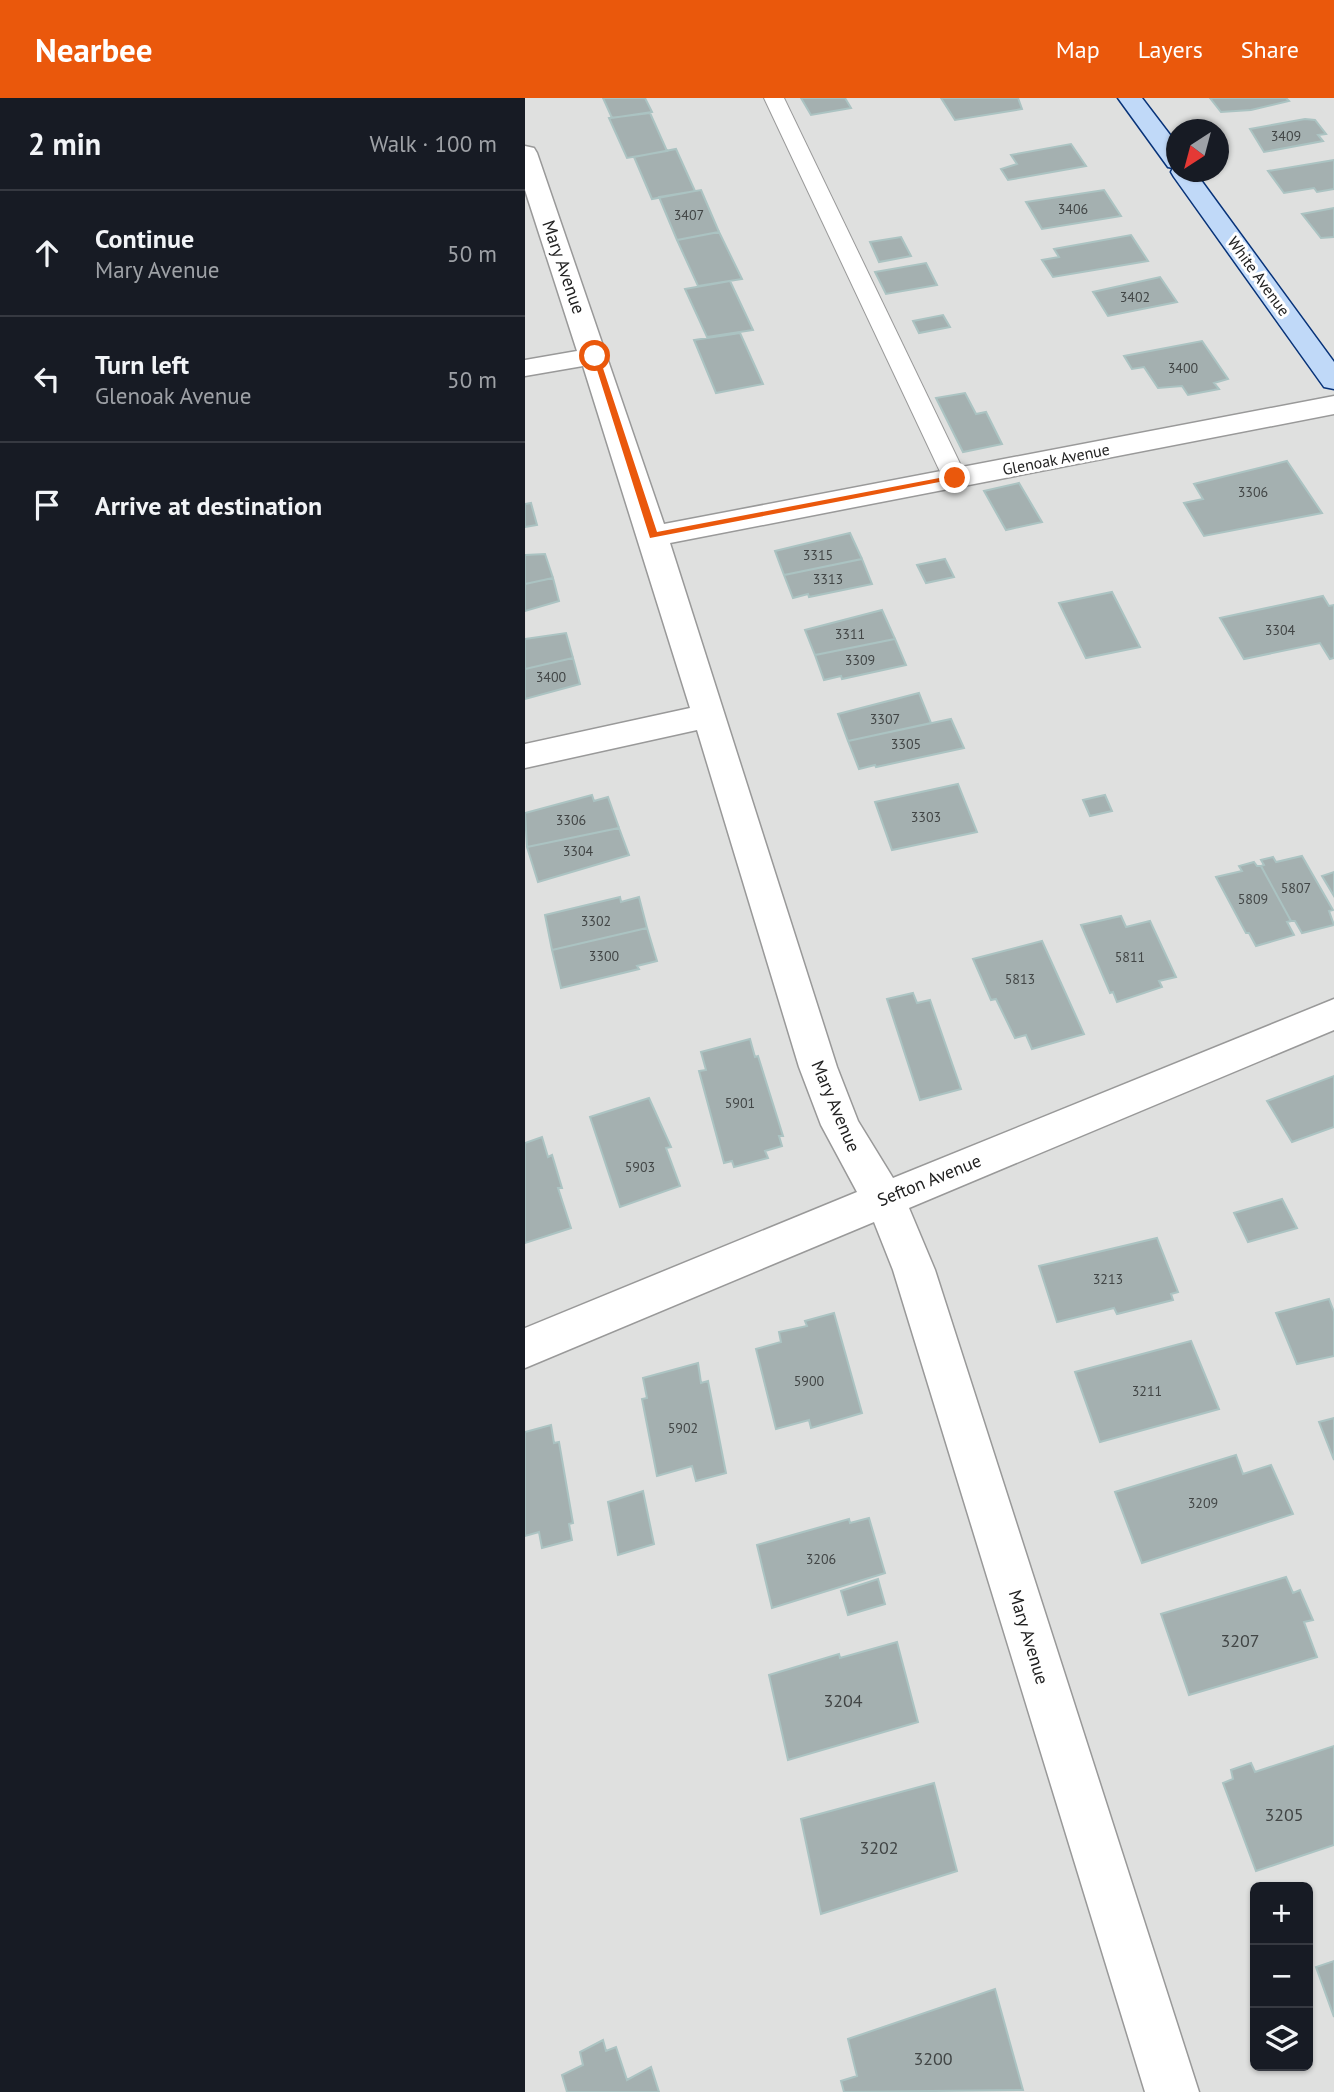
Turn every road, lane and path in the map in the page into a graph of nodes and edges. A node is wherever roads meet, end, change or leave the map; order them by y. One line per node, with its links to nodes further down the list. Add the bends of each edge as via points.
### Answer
1 (775, 98): 10 (lane)
2 (1131, 98): 3 (street)
3 (1166, 147)
4 (525, 153): 6 (street, Mary Avenue)
5 (1190, 182): 8 (street, White Avenue)
6 (595, 356): 7 (street); 11 (street, Mary Avenue)
7 (525, 368)
8 (1334, 381)
9 (1334, 405): 10 (street, Glenoak Avenue)
10 (955, 478): 11 (street, Glenoak Avenue)
11 (653, 536): 12 (street, Mary Avenue)
12 (708, 716): 13 (street); 15 (street, Mary Avenue, via 823,1079 840,1125)
13 (525, 756)
14 (1334, 1014): 15 (street, Sefton Avenue)
15 (885, 1199): 16 (street, Sefton Avenue); 17 (street, Mary Avenue, via 913,1270)
16 (525, 1348)
17 (1173, 2092)

